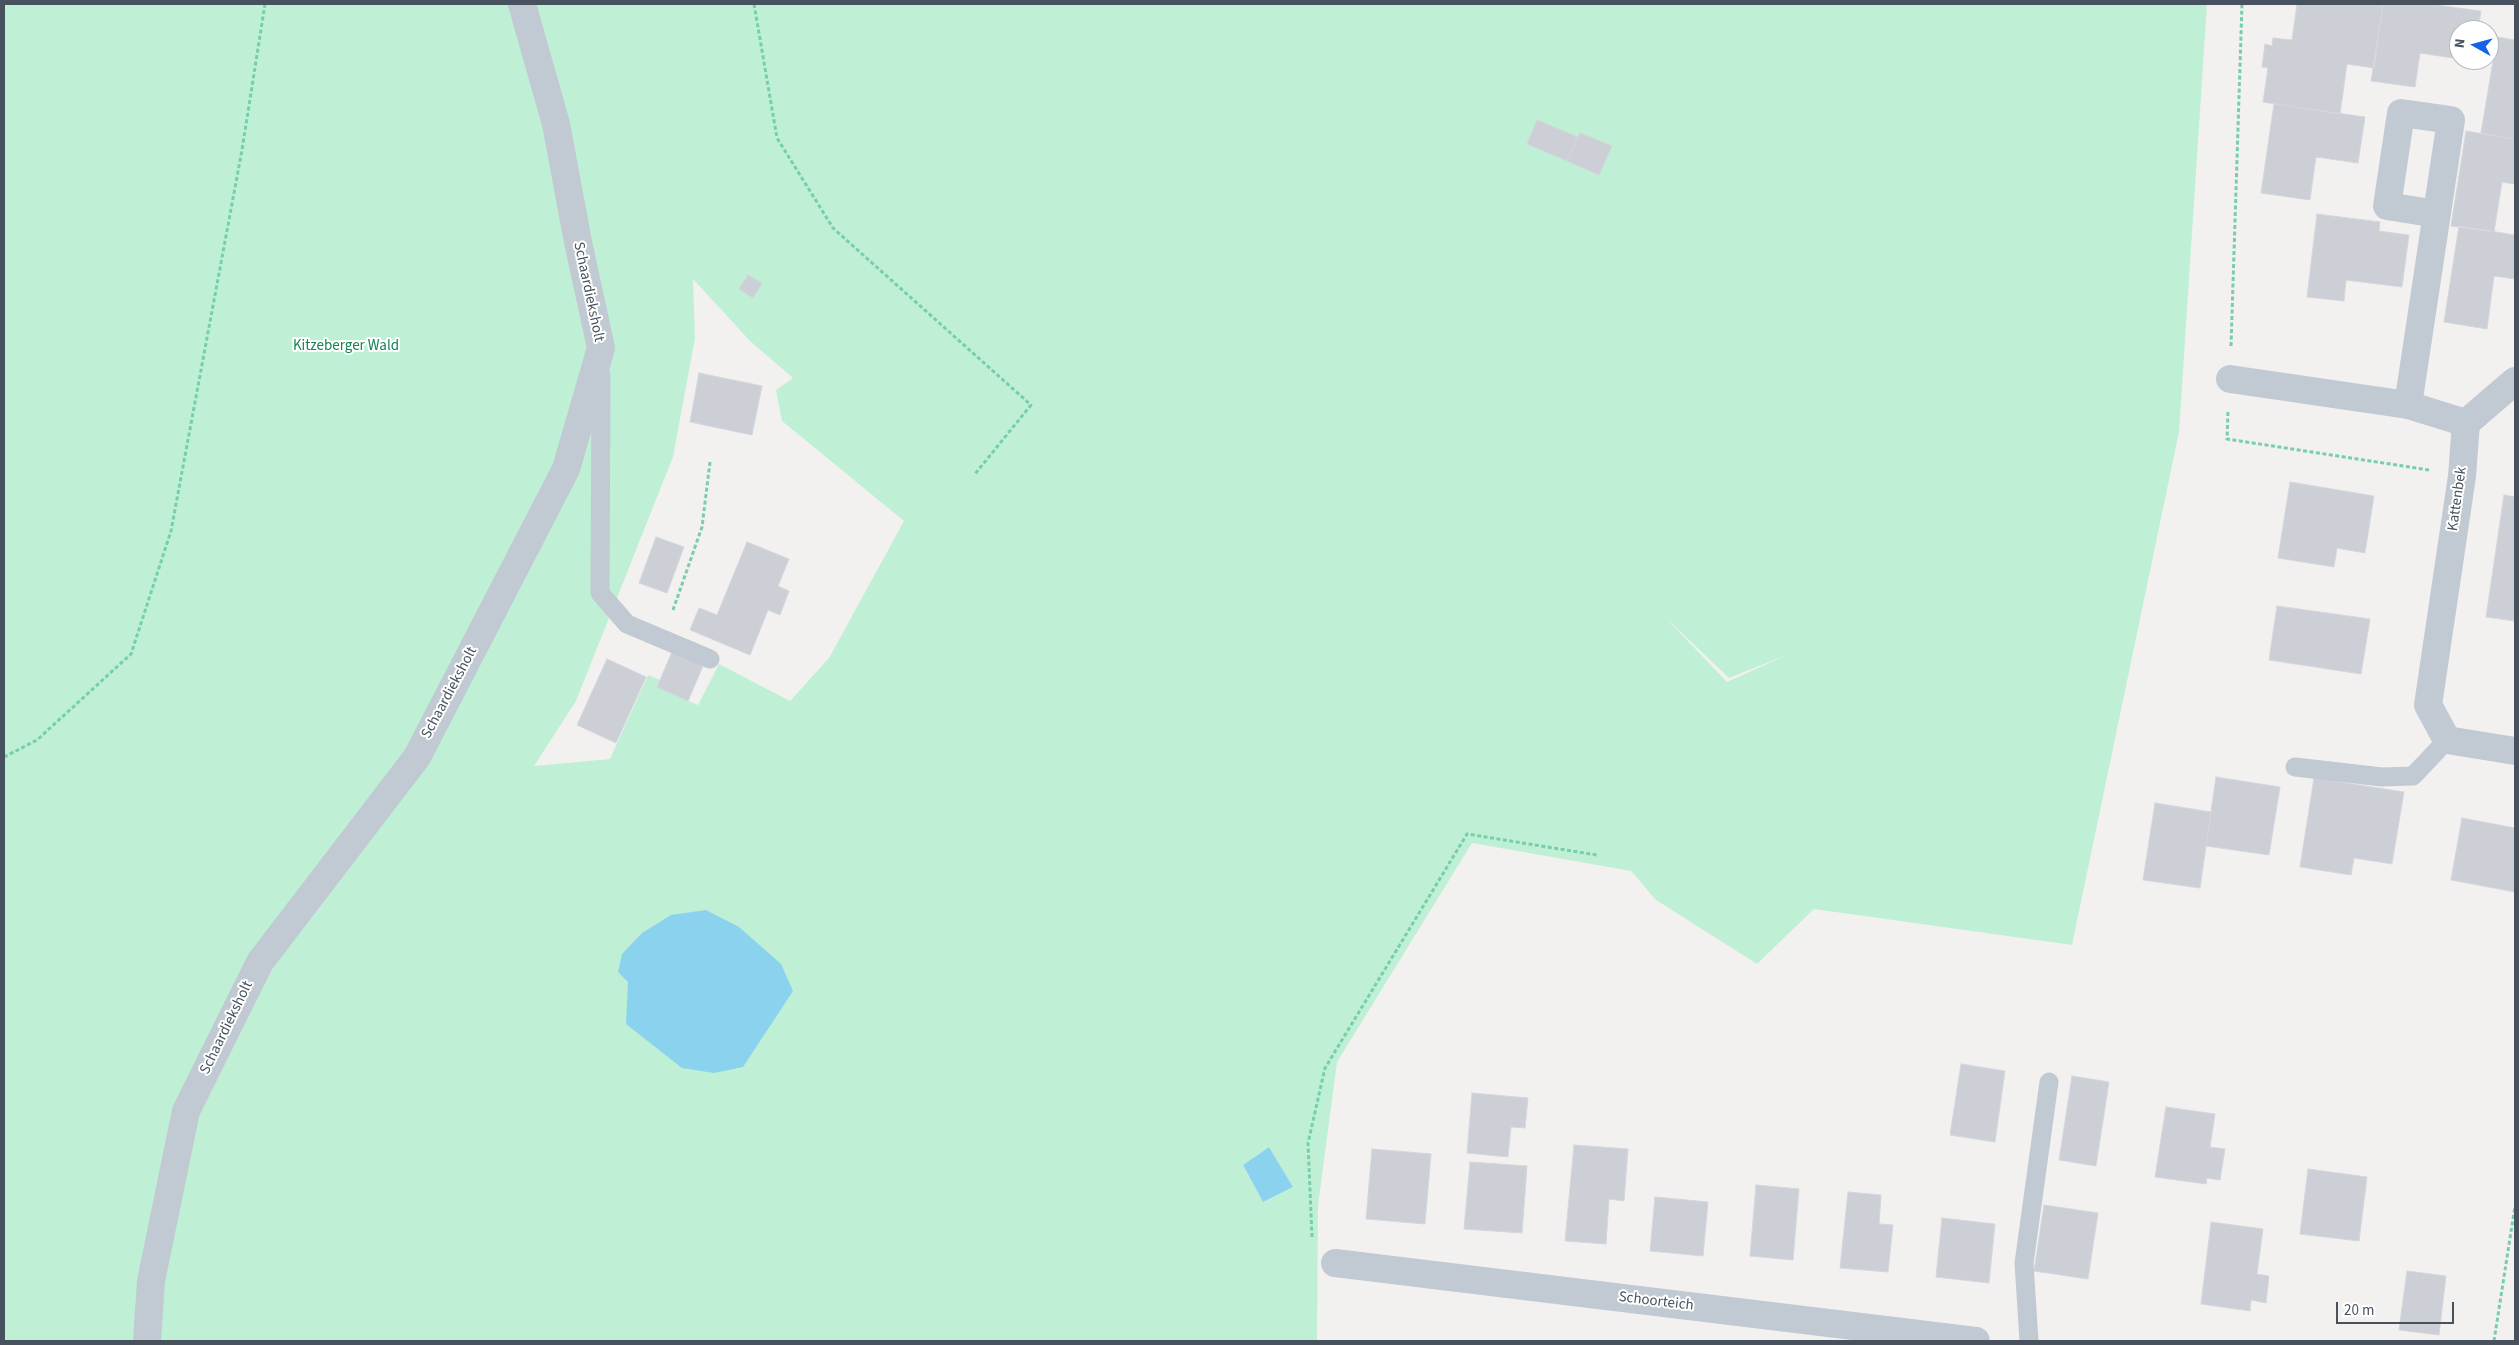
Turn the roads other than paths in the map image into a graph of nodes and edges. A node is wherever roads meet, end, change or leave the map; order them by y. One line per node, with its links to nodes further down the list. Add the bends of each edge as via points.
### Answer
1 (522, 4): 3 (street, Schaardieksholt, via 556,124)
2 (2437, 214): 6 (street)
3 (600, 348): 8 (lane, via 600,592 627,624); 14 (street, Schaardieksholt, via 566,469 417,757 260,962 186,1111 151,1281)
4 (2230, 379): 6 (street)
5 (2515, 381): 7 (street)
6 (2408, 405): 7 (street)
7 (2466, 423): 9 (street, Kattenbek, via 2462,476 2428,705)
8 (710, 659)
9 (2447, 740): 10 (street); 11 (lane, via 2412,776 2382,777)
10 (2515, 751)
11 (2295, 766)
12 (2049, 1082): 16 (lane, via 2024,1262)
13 (1335, 1263): 15 (street, Schoorteich)
14 (147, 1341)
15 (1976, 1341)
16 (2029, 1341)

